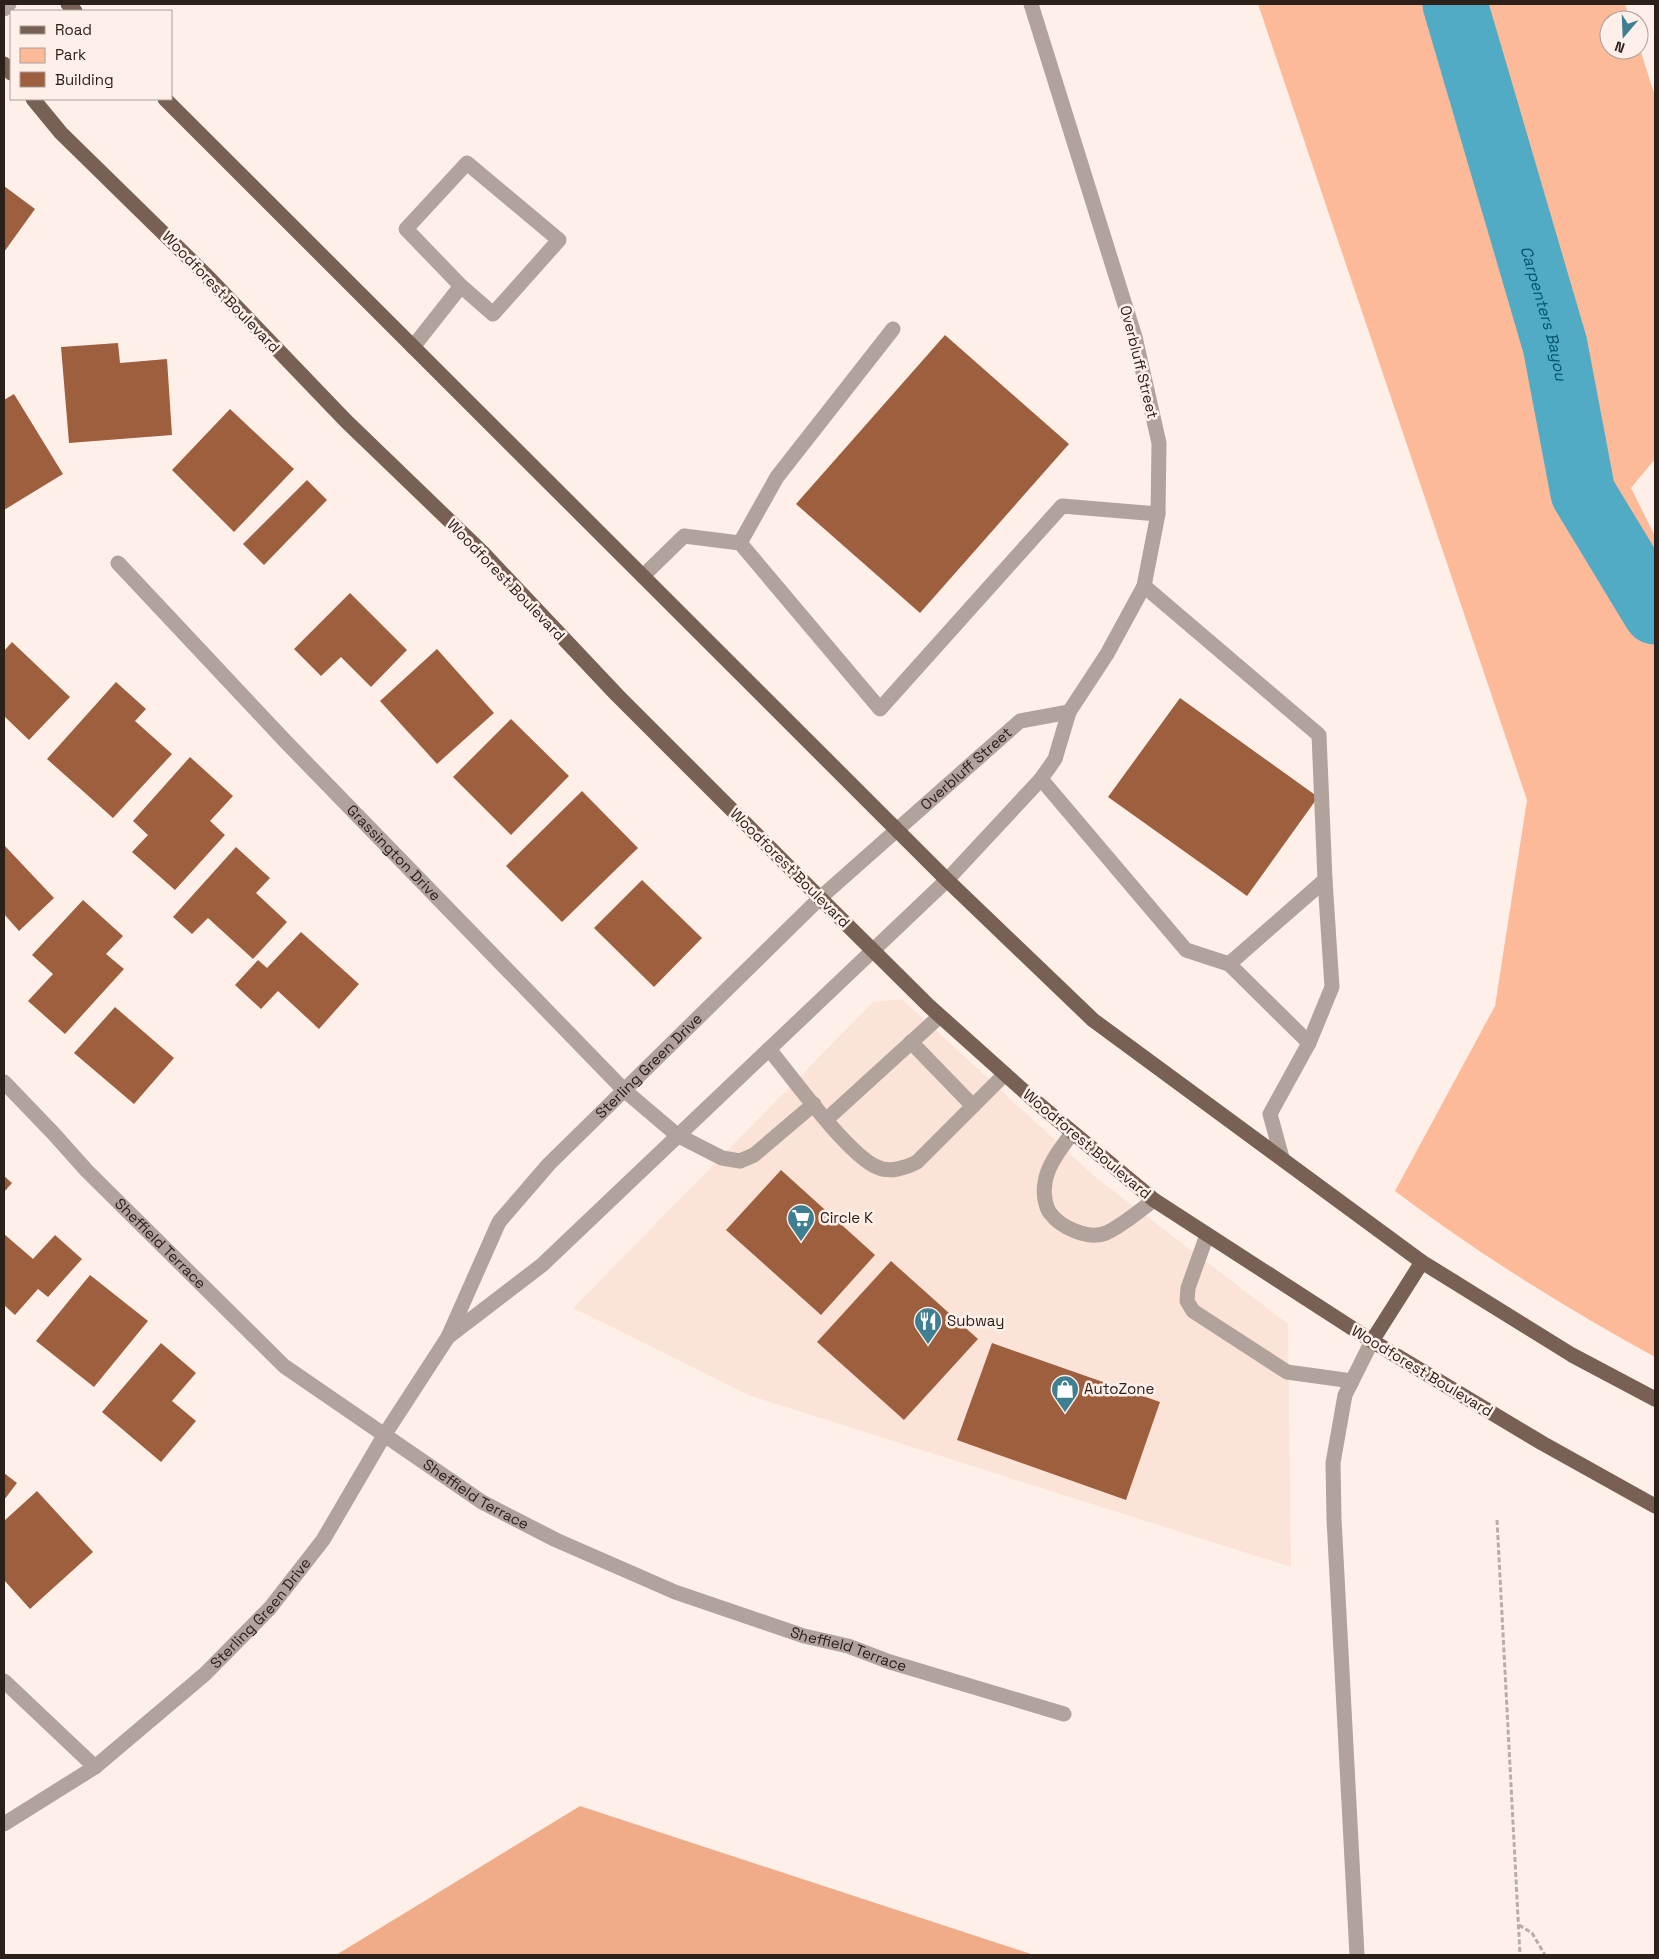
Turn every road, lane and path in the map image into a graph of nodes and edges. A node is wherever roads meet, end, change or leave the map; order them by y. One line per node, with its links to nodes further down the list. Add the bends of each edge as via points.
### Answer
1 (8, 4): 3 (street)
2 (1031, 4): 9 (street, Overbluff Street, via 1135,337 1160,443)
3 (4, 9)
4 (34, 100): 19 (main road, Woodforest Boulevard, via 62,133 205,274 346,421 483,553 617,695)
5 (166, 100): 8 (main road)
6 (461, 286): 6 (street, via 406,229 467,163 560,240 493,314); 8 (street)
7 (893, 329): 10 (street, via 777,477)
8 (413, 347): 12 (main road)
9 (1158, 514): 10 (street, via 1062,506 880,709); 13 (street, Overbluff Street)
10 (740, 543): 12 (street, via 684,536)
11 (118, 562): 28 (street, Grassington Drive, via 286,742)
12 (643, 576): 16 (main road)
13 (1144, 586): 14 (street, Overbluff Street, via 1107,654); 18 (street, via 1319,735)
14 (1069, 712): 15 (street, Overbluff Street, via 1055,758); 16 (street, Overbluff Street, via 1020,721)
15 (1041, 779): 17 (street, Overbluff Street); 21 (street, via 1186,950)
16 (896, 829): 17 (main road); 19 (street, Sterling Green Drive)
17 (947, 880): 20 (street, Sterling Green Drive); 34 (main road, via 1093,1020)
18 (1325, 880): 21 (street); 24 (street, via 1332,987)
19 (820, 898): 20 (main road, Woodforest Boulevard); 28 (street, Sterling Green Drive)
20 (872, 949): 22 (main road, Woodforest Boulevard); 25 (street, Sterling Green Drive)
21 (1229, 964): 24 (street)
22 (940, 1016): 23 (street); 26 (main road, Woodforest Boulevard)
23 (911, 1042): 30 (street); 31 (street)
24 (1309, 1043): 34 (street, via 1270,1114)
25 (768, 1049): 29 (street); 33 (street, Sterling Green Drive)
26 (1005, 1074): 30 (street); 32 (main road, Woodforest Boulevard)
27 (4, 1082): 42 (street, Sheffield Terrace, via 87,1171 284,1366)
28 (624, 1090): 33 (street, Grassington Drive); 38 (street, Sterling Green Drive, via 549,1164 499,1222)
29 (814, 1104): 31 (street); 33 (street, Grassington Drive, via 754,1155 740,1161 722,1158)
30 (973, 1106): 31 (street, via 917,1162 892,1170 878,1168 865,1160)
31 (827, 1119)
32 (1072, 1133): 35 (main road, Woodforest Boulevard); 35 (street, via 1056,1156 1045,1183 1045,1201 1050,1213 1071,1230 1094,1236 1106,1233)
33 (677, 1135): 38 (street, Sterling Green Drive, via 542,1265)
34 (1282, 1158): 37 (main road)
35 (1154, 1200): 36 (main road, Woodforest Boulevard)
36 (1207, 1235): 39 (main road, Woodforest Boulevard); 40 (street, via 1188,1288 1187,1301 1193,1311 1287,1372)
37 (1422, 1262): 39 (main road); 41 (main road, via 1572,1354)
38 (448, 1337): 42 (street, Sterling Green Drive)
39 (1372, 1341): 40 (street); 43 (main road, Woodforest Boulevard, via 1542,1444)
40 (1352, 1381): 50 (street, via 1345,1395 1333,1464)
41 (1655, 1399)
42 (385, 1434): 46 (street, Sheffield Terrace, via 482,1502 556,1540 675,1592 804,1636 848,1646 890,1662); 47 (street, Sterling Green Drive, via 323,1540 270,1608 205,1674)
43 (1655, 1506)
44 (1497, 1520): 49 (path)
45 (4, 1681): 47 (street)
46 (1064, 1714)
47 (95, 1767): 48 (street, Sterling Green Drive)
48 (4, 1824)
49 (1519, 1924): 51 (path); 52 (path, via 1532,1933)
50 (1357, 1955)
51 (1520, 1955)
52 (1545, 1955)

